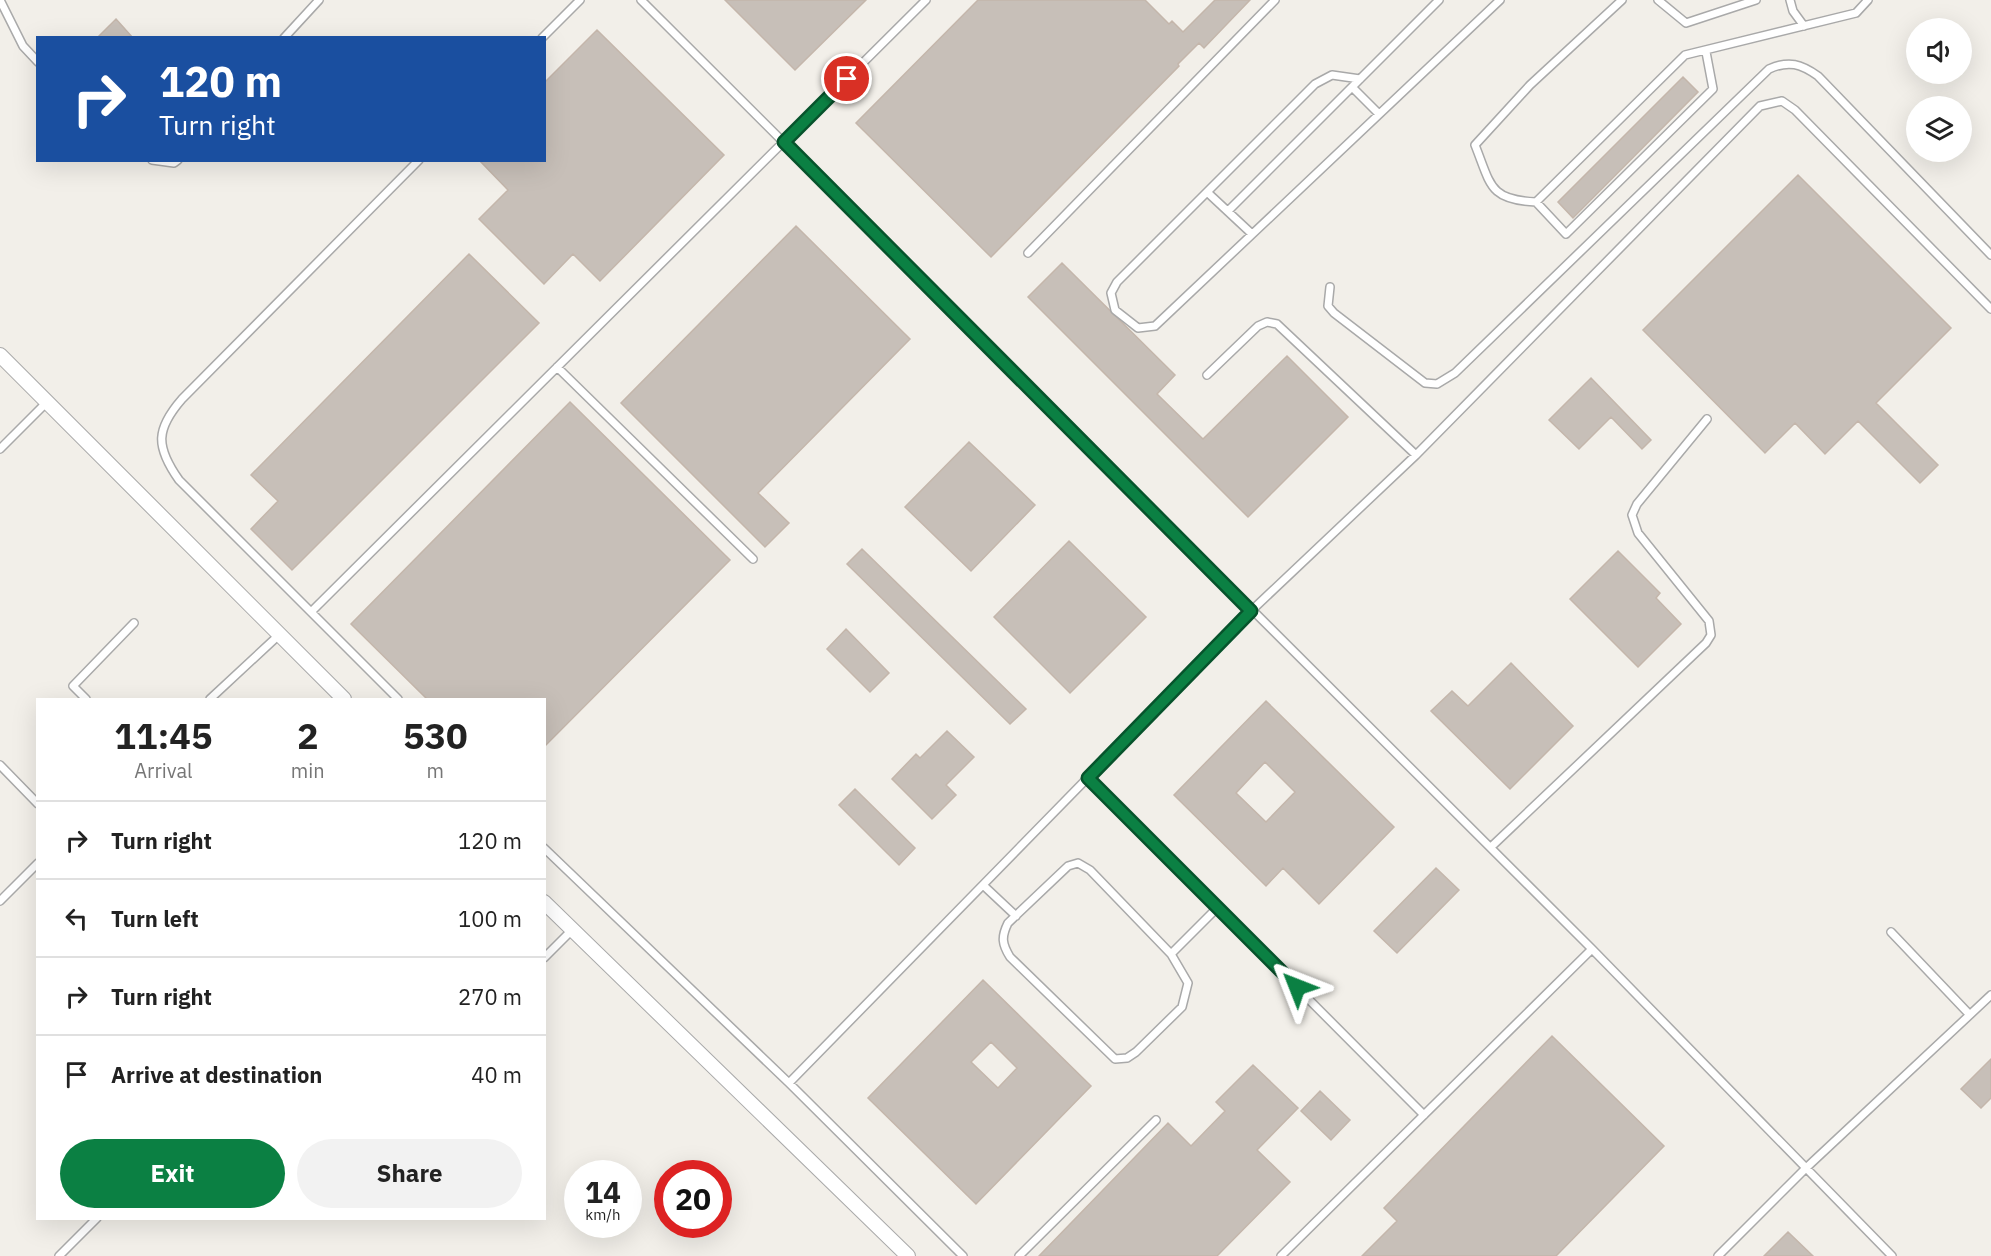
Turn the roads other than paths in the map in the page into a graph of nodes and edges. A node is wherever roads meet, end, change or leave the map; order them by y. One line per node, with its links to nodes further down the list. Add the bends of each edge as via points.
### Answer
1 (0, 0): 18 (lane, via 22,46)
2 (319, 0): 15 (lane)
3 (580, 0): 16 (lane)
4 (641, 0): 22 (lane)
5 (926, 0): 22 (lane)
6 (1275, 0): 28 (lane)
7 (1439, 0): 19 (lane)
8 (1500, 0): 21 (lane)
9 (1622, 0): 25 (lane, via 1530,85 1475,145 1492,187 1512,201)
10 (1658, 0): 11 (lane, via 1686,23)
11 (1756, 0)
12 (1790, 0): 14 (lane)
13 (1868, 0): 14 (lane, via 1856,13)
14 (1804, 26): 17 (lane)
15 (286, 36)
16 (544, 36)
17 (1706, 52): 25 (lane, via 1685,55); 25 (lane, via 1713,90 1566,234)
18 (36, 60)
19 (1360, 79): 20 (lane); 24 (lane, via 1339,75 1323,78)
20 (1352, 87): 21 (lane); 26 (lane)
21 (1378, 114): 27 (lane)
22 (784, 142): 33 (lane); 41 (lane)
23 (417, 162): 40 (lane, via 182,399 166,417 161,432 164,454 178,480)
24 (1207, 192): 26 (lane); 27 (lane, via 1117,282 1111,293 1115,310 1138,328 1155,326)
25 (1536, 202)
26 (1228, 211): 27 (lane)
27 (1252, 234)
28 (1028, 253)
29 (1991, 255): 30 (lane, via 1818,76 1805,67 1785,62 1769,69 1455,373 1437,384 1425,383 1334,313 1328,306)
30 (1330, 287)
31 (1991, 309): 38 (lane, via 1795,110 1782,101 1770,102 1750,115)
32 (0, 355): 35 (street)
33 (557, 367): 39 (lane); 40 (lane)
34 (1207, 375): 38 (lane, via 1258,326 1267,322 1277,324)
35 (46, 403): 37 (lane); 43 (street)
36 (1707, 419): 51 (lane, via 1636,504 1632,515 1638,533 1709,621 1711,635)
37 (0, 449)
38 (1416, 455): 41 (lane)
39 (753, 559)
40 (312, 611): 47 (lane)
41 (1251, 611): 49 (lane); 51 (lane)
42 (134, 623): 44 (lane, via 73,686)
43 (280, 634): 45 (lane); 46 (street)
44 (85, 698)
45 (211, 698)
46 (343, 698)
47 (398, 698)
48 (0, 765): 50 (lane)
49 (1088, 778): 54 (lane); 57 (lane)
50 (36, 802)
51 (1491, 847): 61 (lane)
52 (546, 850): 66 (lane)
53 (36, 865): 55 (lane)
54 (983, 885): 58 (lane); 66 (lane)
55 (0, 901)
56 (546, 904): 59 (street)
57 (1218, 907): 62 (lane); 67 (lane)
58 (1016, 916): 62 (lane, via 1068,866 1078,863 1090,870); 62 (lane, via 1002,935 1010,957 1115,1059 1136,1052 1182,1007 1188,983)
59 (572, 930): 63 (lane); 72 (street)
60 (1891, 932): 65 (lane)
61 (1592, 949): 67 (lane); 69 (lane)
62 (1171, 954)
63 (546, 956)
64 (1991, 995): 65 (lane)
65 (1969, 1014): 69 (lane)
66 (789, 1083): 73 (lane)
67 (1424, 1115): 75 (lane)
68 (1156, 1120): 74 (lane)
69 (1806, 1168): 76 (lane); 77 (lane)
70 (95, 1220): 71 (lane)
71 (59, 1256)
72 (908, 1256)
73 (963, 1256)
74 (1019, 1256)
75 (1281, 1256)
76 (1718, 1256)
77 (1892, 1256)

